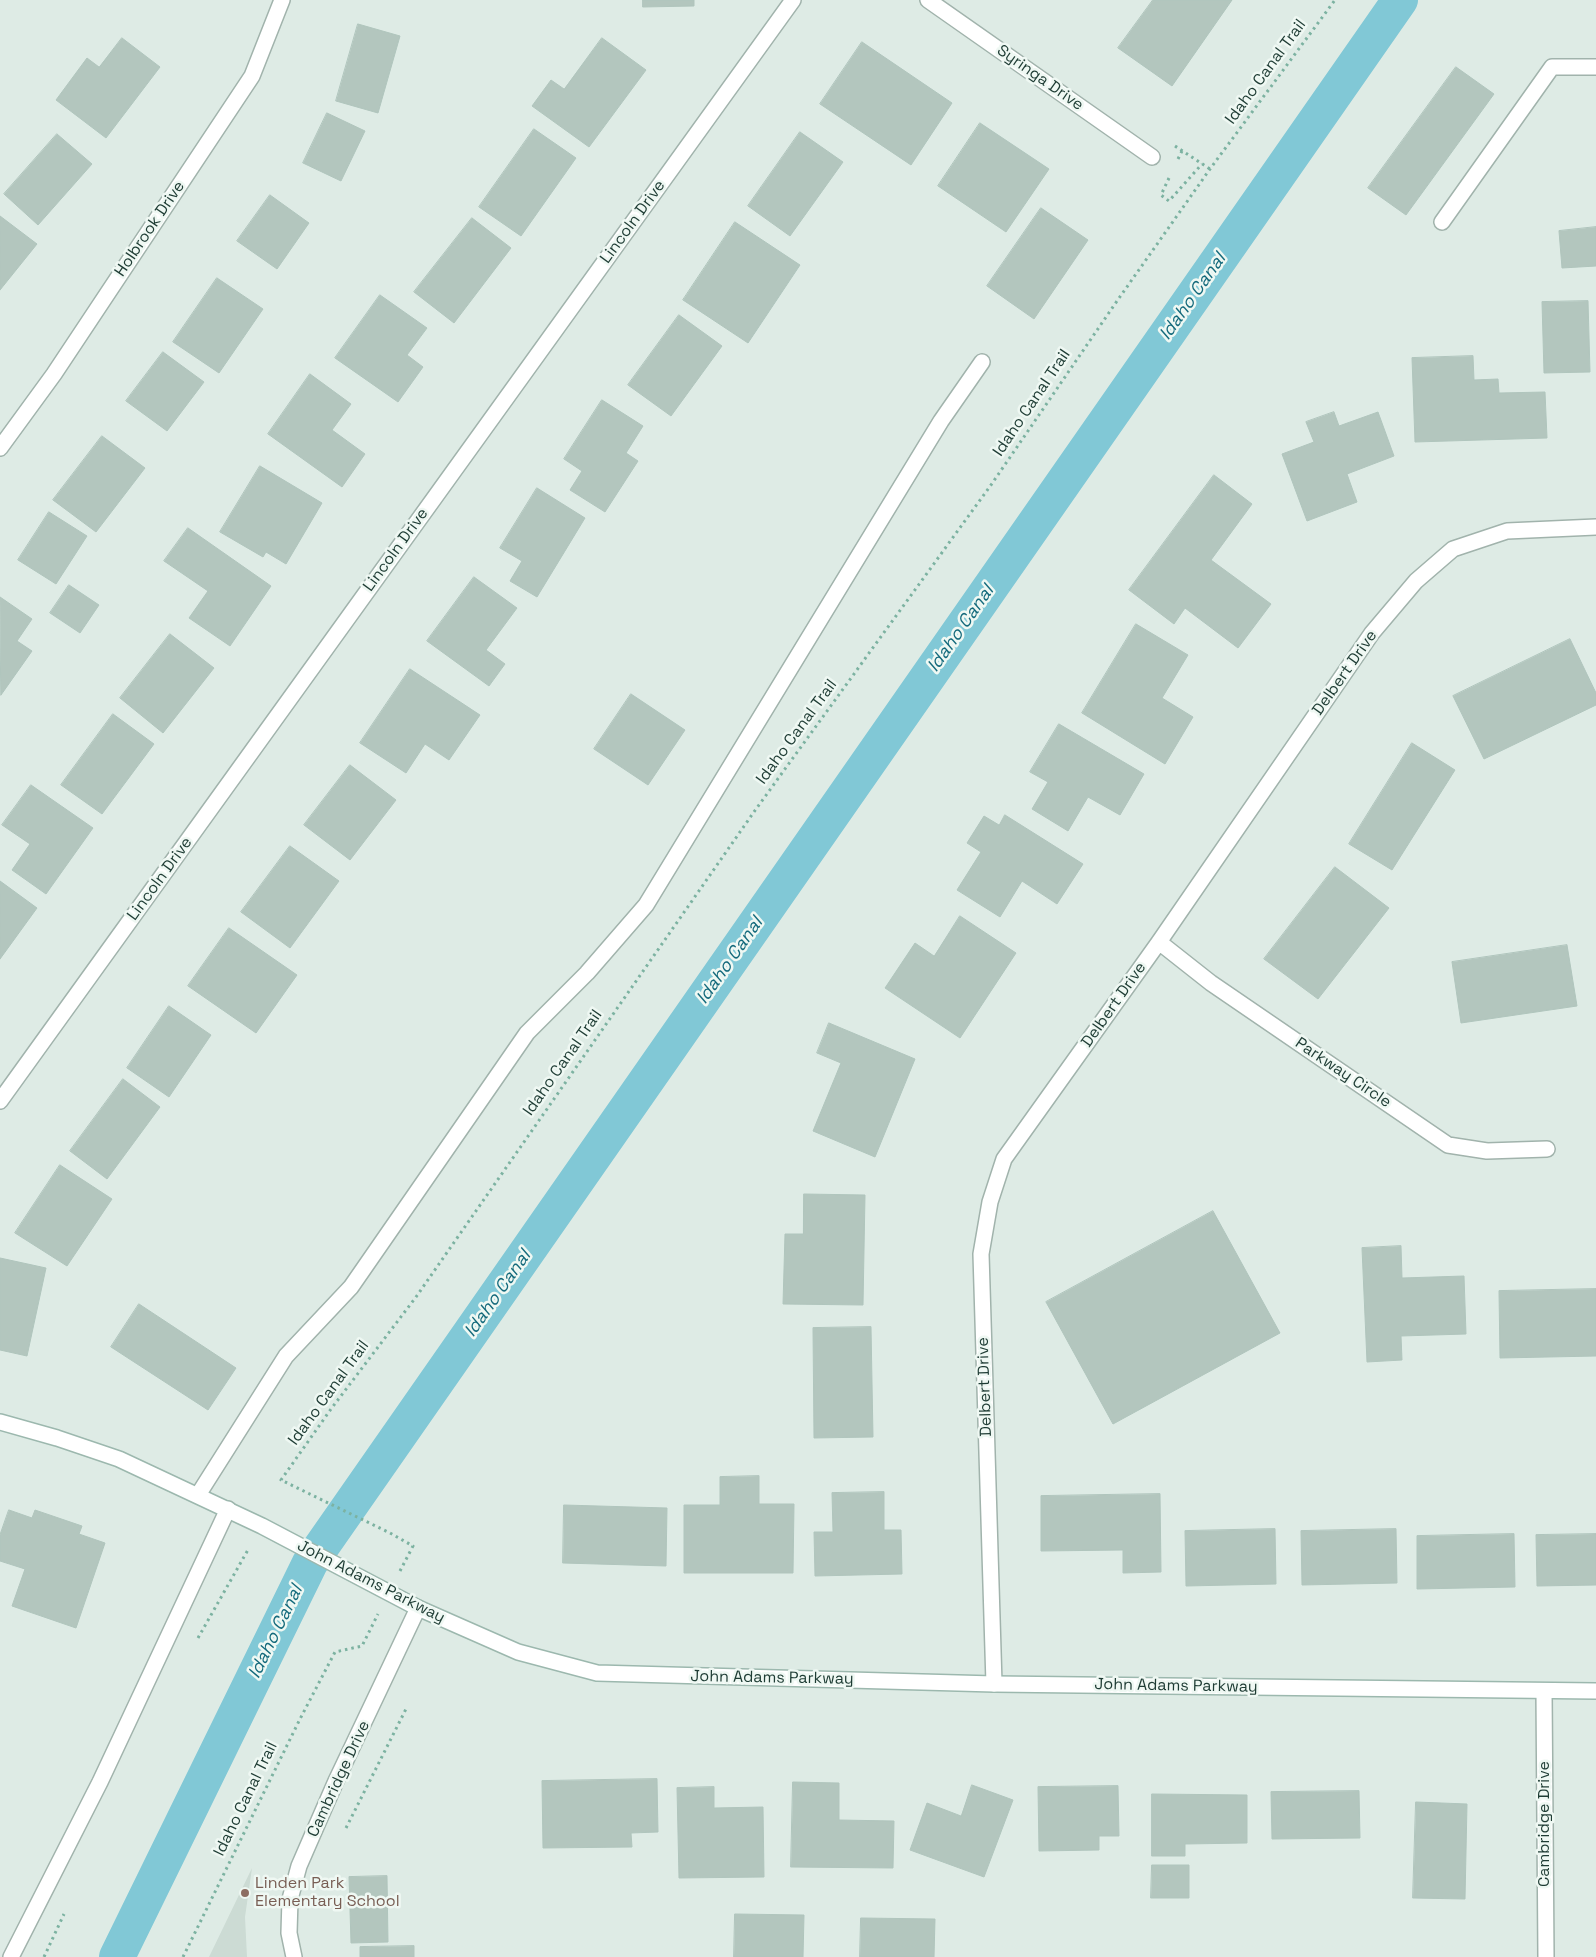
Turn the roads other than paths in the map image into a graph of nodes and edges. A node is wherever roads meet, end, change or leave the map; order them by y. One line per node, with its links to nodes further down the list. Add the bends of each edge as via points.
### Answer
1 (282, 0): 8 (street, Holbrook Drive, via 252,76 54,374)
2 (793, 0): 11 (street, Lincoln Drive)
3 (928, 0): 5 (street, Syringa Drive)
4 (1596, 67): 6 (street, via 1552,67)
5 (1152, 157)
6 (1442, 222)
7 (982, 362): 14 (street, via 941,421 646,905 588,973 527,1033 351,1287 286,1356)
8 (0, 448)
9 (1596, 527): 10 (street, Delbert Drive, via 1507,530 1453,549 1416,581 1372,632)
10 (1158, 942): 12 (street, Parkway Circle, via 1211,984 1448,1145 1487,1151); 17 (street, Delbert Drive, via 1004,1160 990,1202 981,1254)
11 (0, 1101)
12 (1546, 1149)
13 (0, 1422): 14 (street, John Adams Parkway, via 119,1459)
14 (198, 1495): 15 (street, John Adams Parkway)
15 (228, 1509): 16 (street, John Adams Parkway); 20 (street, via 100,1782)
16 (418, 1608): 17 (street, John Adams Parkway, via 518,1652 597,1673); 21 (street, Cambridge Drive, via 299,1866 290,1899 289,1933)
17 (994, 1684): 18 (street, John Adams Parkway)
18 (1544, 1691): 19 (street, John Adams Parkway); 22 (street, Cambridge Drive)
19 (1596, 1691)
20 (11, 1957)
21 (294, 1957)
22 (1546, 1957)

